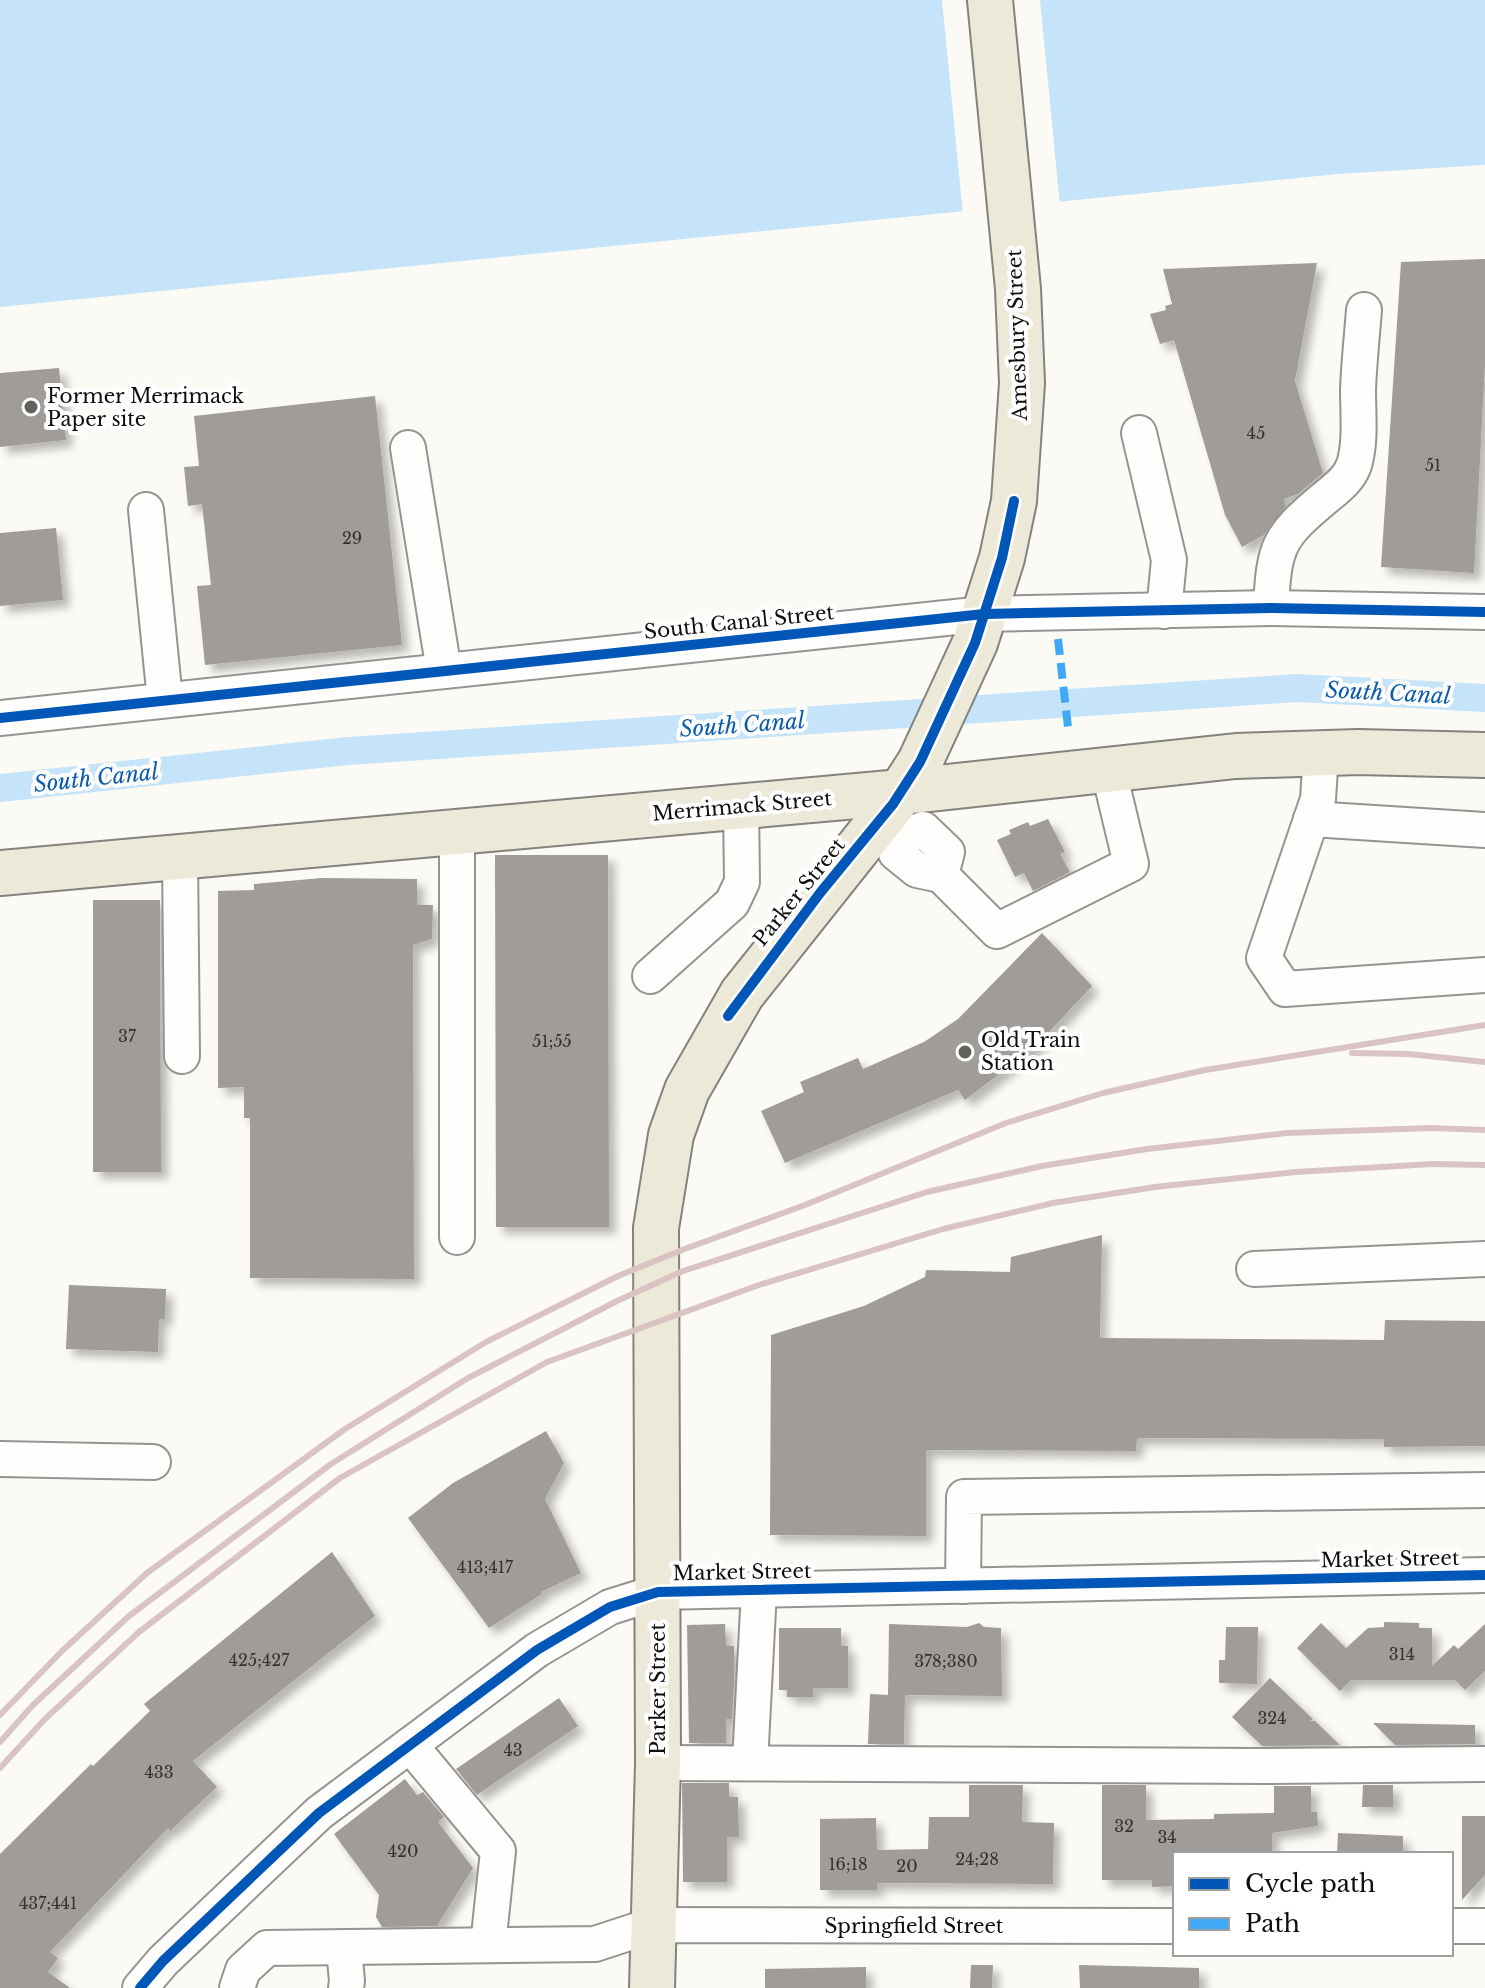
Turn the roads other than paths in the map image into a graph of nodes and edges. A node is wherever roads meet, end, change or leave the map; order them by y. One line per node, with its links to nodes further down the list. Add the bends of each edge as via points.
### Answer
1 (990, 0): 9 (main road, Amesbury Street, via 1022,383 1014,501)
2 (1364, 310): 6 (street, via 1353,467 1346,480 1286,536 1276,554)
3 (1139, 433): 7 (street, via 1169,560)
4 (408, 448): 10 (street)
5 (146, 510): 11 (street)
6 (1271, 608): 7 (street, South Canal Street); 8 (street, South Canal Street)
7 (1164, 611): 9 (street, South Canal Street)
8 (1485, 612)
9 (980, 628): 10 (street, South Canal Street); 16 (main road, Amesbury Street)
10 (444, 671): 11 (street, South Canal Street)
11 (165, 700): 12 (street, South Canal Street)
12 (0, 718)
13 (1321, 753): 14 (main road, Merrimack Street); 15 (main road, Merrimack Street); 18 (street)
14 (1485, 755)
15 (1108, 768): 16 (main road, Merrimack Street); 16 (street, via 1131,864 997,931 941,875 947,852)
16 (900, 803): 17 (main road, Merrimack Street); 35 (main road, Parker Street, via 742,994 687,1090 671,1135 656,1228)
17 (741, 806): 20 (main road, Merrimack Street); 24 (street, via 742,882 732,903)
18 (1311, 819): 19 (street); 23 (street, via 1264,958 1285,989)
19 (1485, 830)
20 (457, 832): 21 (main road, Merrimack Street); 26 (street)
21 (180, 857): 22 (main road, Merrimack Street); 25 (street)
22 (0, 873)
23 (1485, 975)
24 (650, 976)
25 (182, 1056)
26 (457, 1237)
27 (1485, 1259): 28 (street)
28 (1254, 1269)
29 (0, 1459): 30 (street)
30 (153, 1462)
31 (1485, 1490): 33 (street, via 964,1497)
32 (1485, 1575): 33 (street, Market Street)
33 (963, 1586): 34 (street, Market Street)
34 (759, 1590): 35 (street, Market Street); 38 (street)
35 (658, 1592): 36 (street, Market Street, via 610,1607 537,1650); 37 (main road, Parker Street)
36 (410, 1745): 44 (street, via 498,1851); 46 (street, Market Street, via 319,1813)
37 (658, 1763): 38 (street); 40 (main road, Parker Street)
38 (750, 1763): 39 (street)
39 (1485, 1764)
40 (653, 1925): 41 (street, Springfield Street); 44 (street, Springfield Street, via 595,1944); 49 (main road, Parker Street)
41 (1173, 1926)
42 (1453, 1926): 43 (street)
43 (1485, 1926)
44 (488, 1945): 45 (street, Springfield Street)
45 (344, 1948): 47 (street, Springfield Street, via 267,1948 243,1970); 48 (street)
46 (140, 1988)
47 (237, 1988)
48 (346, 1988)
49 (652, 1988)

